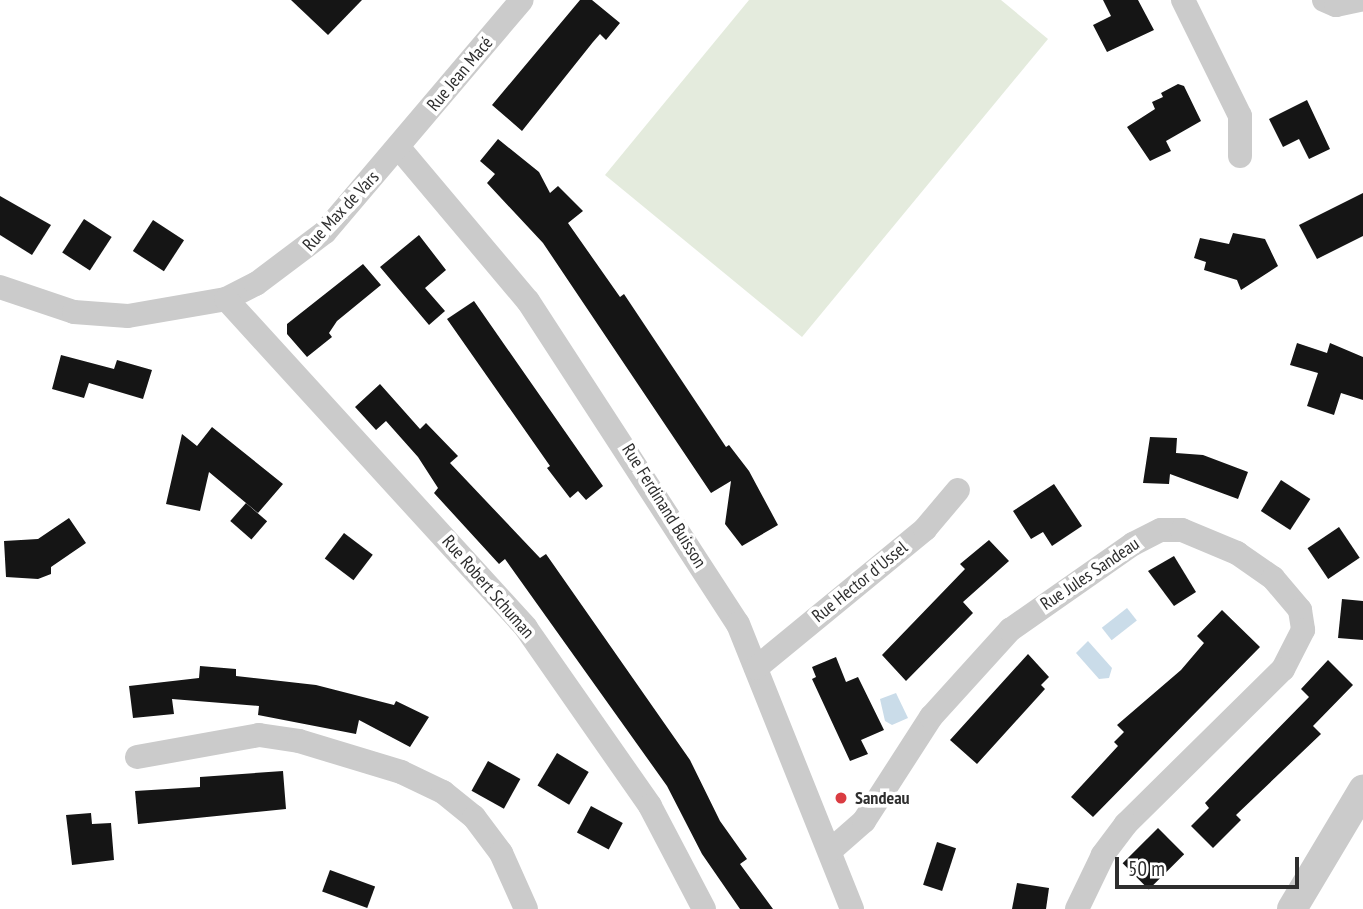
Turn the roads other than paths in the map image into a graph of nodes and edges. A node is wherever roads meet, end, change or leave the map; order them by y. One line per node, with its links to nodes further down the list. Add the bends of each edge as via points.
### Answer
1 (522, 0): 5 (street, Rue Jean Macé)
2 (1183, 0): 6 (street, via 1240,116)
3 (1324, 0): 4 (street, via 1336,5)
4 (1359, 0)
5 (399, 148): 8 (street, Rue Max de Vars, via 307,250); 10 (street, Rue Ferdinand Buisson, via 528,301 738,624)
6 (1240, 156)
7 (0, 287): 8 (street, Rue Max de Vars, via 74,313 128,316)
8 (226, 299): 15 (street, Rue Robert Schuman, via 526,628 650,806)
9 (958, 490): 10 (street, Rue Hector d'Ussel, via 925,529)
10 (756, 668): 13 (street, Rue Ferdinand Buisson)
11 (137, 757): 14 (street, via 259,735 299,741 401,772 443,792 474,817 501,853)
12 (1363, 790): 18 (street)
13 (831, 850): 16 (street, Rue Ferdinand Buisson); 17 (street, Rue Jules Sandeau, via 864,821 931,717 1010,630 1133,544 1161,530 1182,530 1237,553 1273,578 1300,610 1303,630 1283,669 1126,824 1103,855)
14 (526, 909)
15 (704, 909)
16 (852, 909)
17 (1077, 909)
18 (1292, 909)

